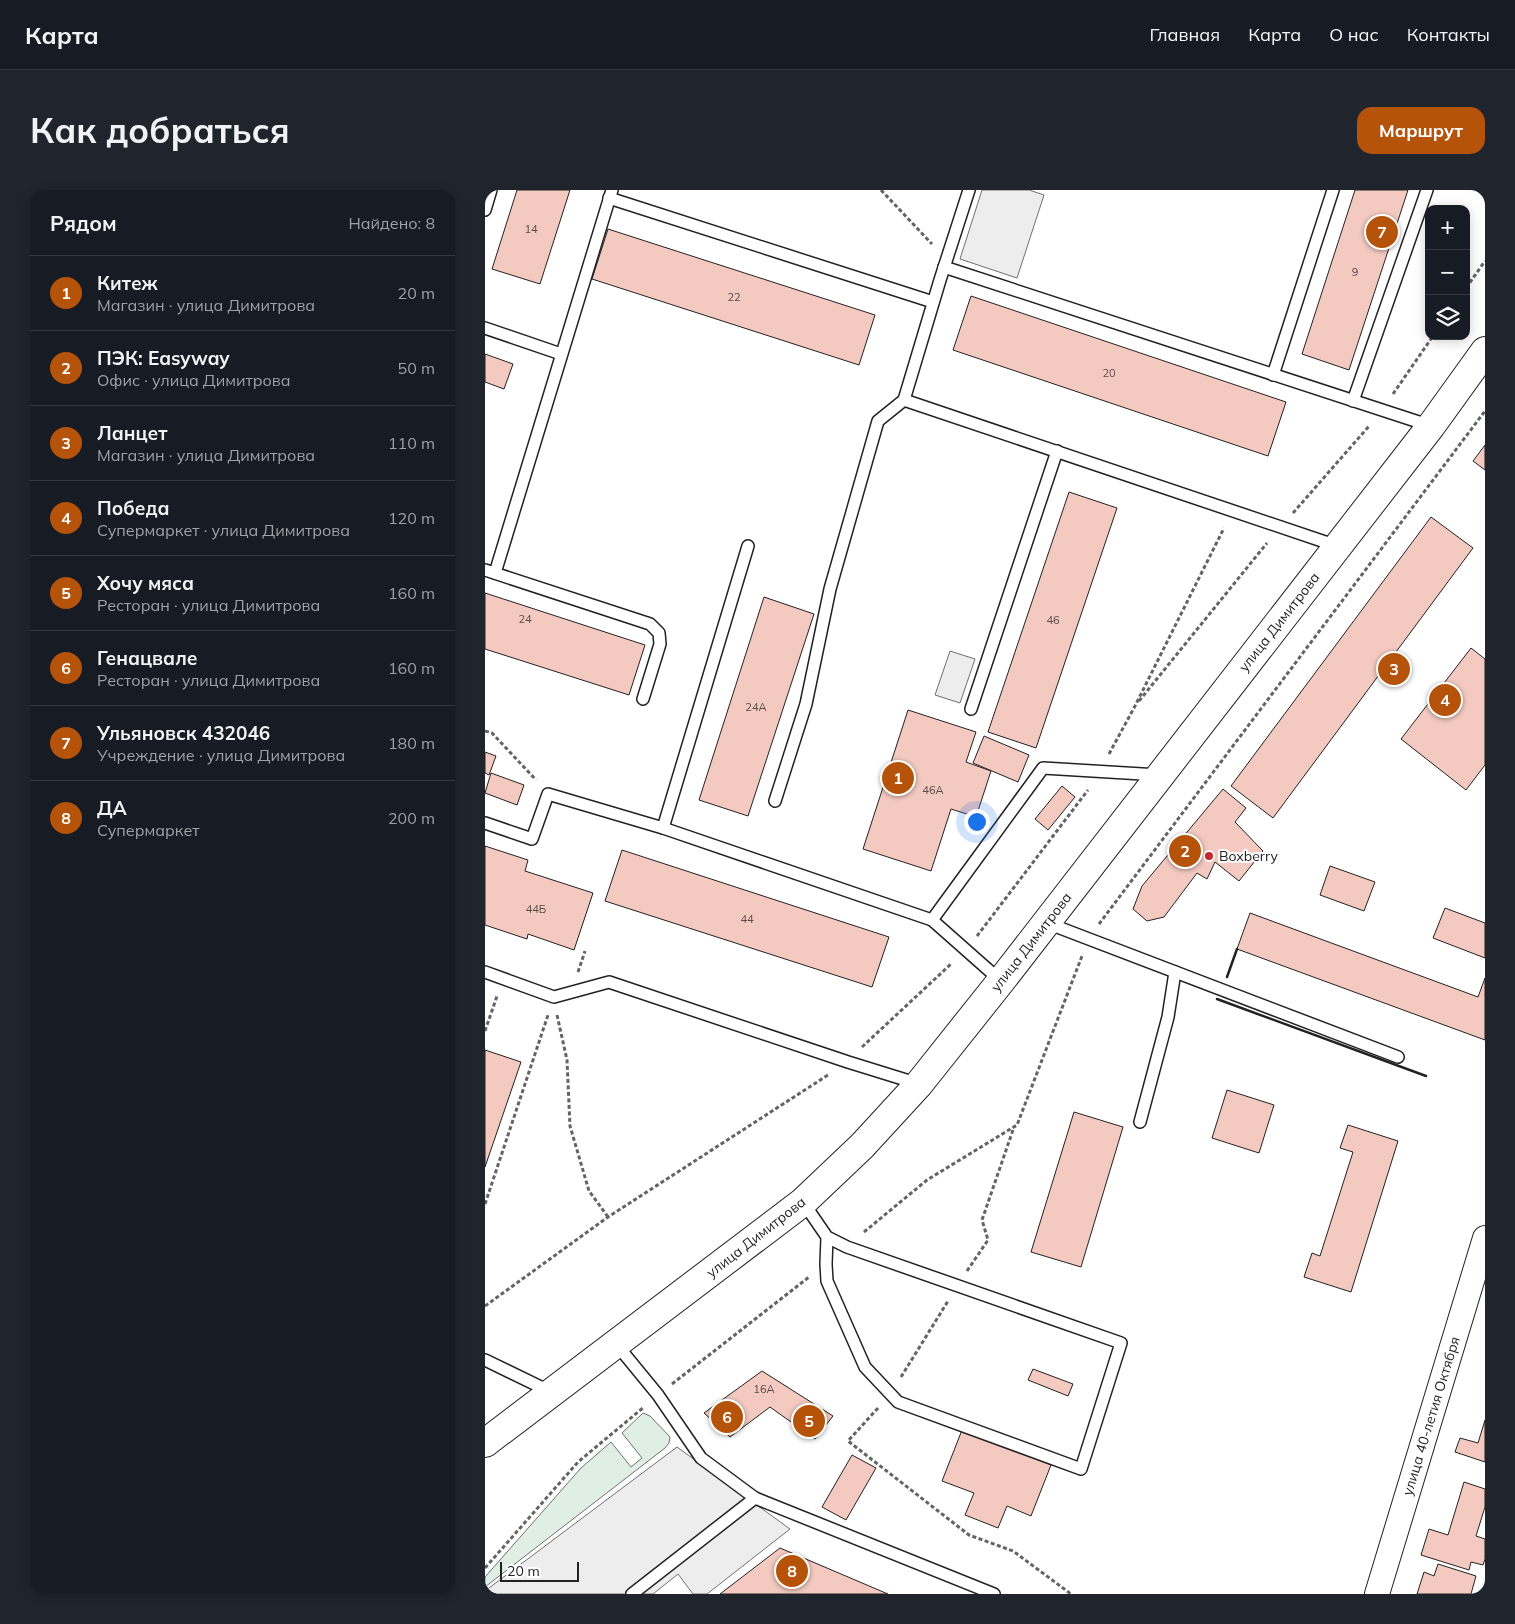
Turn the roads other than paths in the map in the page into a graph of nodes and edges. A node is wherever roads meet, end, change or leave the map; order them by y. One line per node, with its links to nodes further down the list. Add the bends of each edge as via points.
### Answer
1 (491, 190): 6 (lane)
2 (969, 190): 7 (lane)
3 (1333, 190): 12 (lane)
4 (1427, 190): 14 (lane)
5 (611, 194): 8 (lane); 11 (lane)
6 (485, 210)
7 (945, 263): 8 (lane); 12 (lane)
8 (933, 302): 13 (lane)
9 (485, 328): 11 (lane)
10 (1485, 351): 15 (main road, улица Димитрова)
11 (561, 354): 19 (lane)
12 (1273, 375): 14 (lane)
13 (905, 400): 16 (lane); 23 (lane, via 878,421 830,589 806,704)
14 (1353, 401): 15 (lane)
15 (1431, 426): 18 (main road, улица Димитрова)
16 (1057, 451): 18 (lane); 21 (lane)
17 (748, 546): 25 (lane)
18 (1337, 546): 22 (main road, улица Димитрова)
19 (490, 572): 20 (lane, via 649,624 659,633 660,644)
20 (643, 699)
21 (971, 709)
22 (1160, 775): 26 (lane, via 1043,768); 27 (main road, улица Димитрова)
23 (775, 801)
24 (485, 823): 25 (lane, via 532,839 548,794)
25 (663, 828): 26 (lane)
26 (932, 920): 30 (lane)
27 (1046, 923): 29 (lane); 30 (main road, улица Димитрова)
28 (485, 972): 32 (lane, via 554,997 609,982)
29 (1175, 972): 31 (lane); 33 (lane, via 1168,1016)
30 (1001, 981): 32 (main road, улица Димитрова)
31 (1398, 1056)
32 (919, 1084): 34 (main road, улица Димитрова, via 862,1146)
33 (1140, 1122)
34 (803, 1202): 35 (lane); 37 (main road, улица Димитрова)
35 (827, 1237): 35 (lane, via 827,1281 865,1367 898,1402 1081,1469 1121,1343 847,1247)
36 (1485, 1238): 44 (street, улица 40-летия Октября)
37 (617, 1345): 39 (main road, улица Димитрова); 41 (lane, via 658,1395 701,1458)
38 (485, 1360): 39 (lane)
39 (553, 1393): 40 (main road, улица Димитрова)
40 (485, 1443)
41 (755, 1498): 42 (lane); 43 (lane)
42 (632, 1594)
43 (994, 1594)
44 (1377, 1594)

